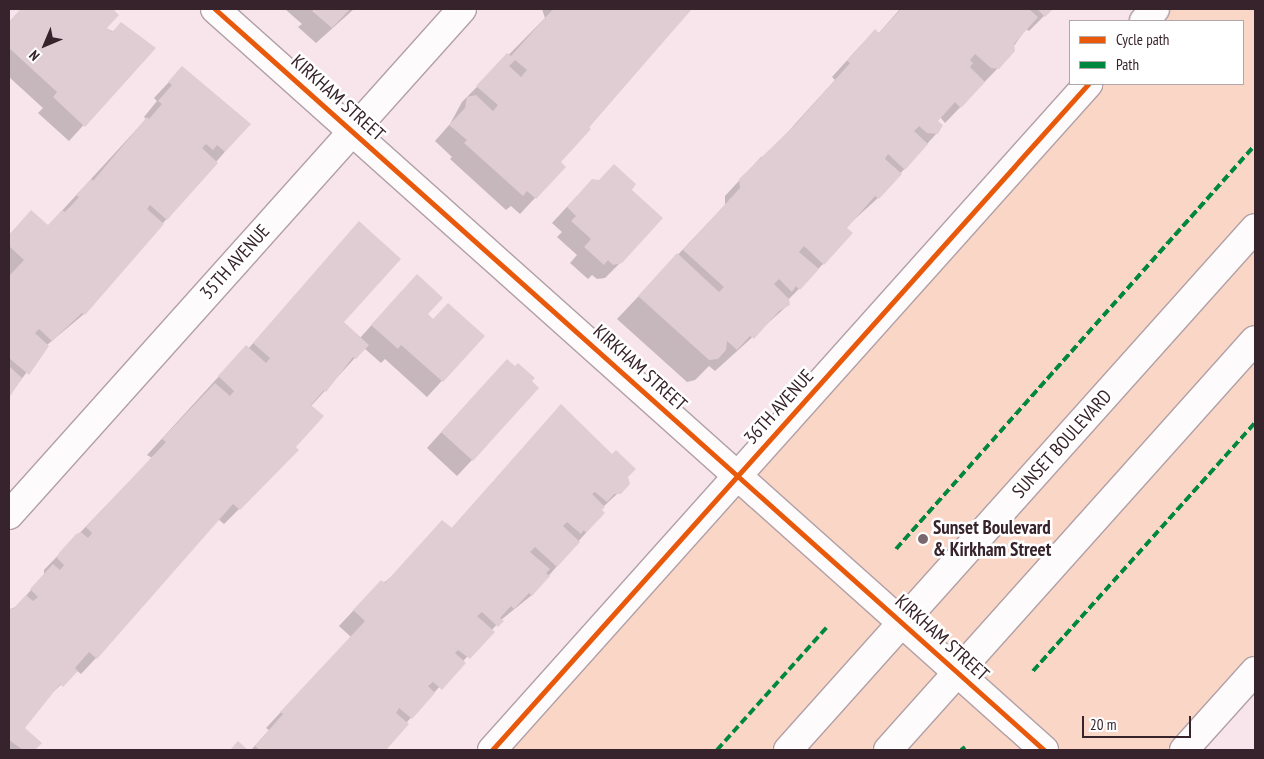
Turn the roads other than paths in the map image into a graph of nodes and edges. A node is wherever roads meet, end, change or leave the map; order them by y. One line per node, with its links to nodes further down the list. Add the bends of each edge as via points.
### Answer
1 (215, 9): 6 (street, KIRKHAM STREET)
2 (462, 9): 6 (street, 35TH AVENUE)
3 (1155, 9): 4 (street)
4 (1145, 20)
5 (1087, 85): 9 (street, 36TH AVENUE)
6 (352, 131): 9 (street, KIRKHAM STREET); 10 (street, 35TH AVENUE)
7 (1255, 228): 11 (street, SUNSET BOULEVARD)
8 (1255, 340): 13 (street)
9 (737, 476): 11 (street, KIRKHAM STREET); 14 (street, 36TH AVENUE)
10 (9, 515)
11 (902, 623): 13 (street, KIRKHAM STREET); 15 (street, SUNSET BOULEVARD)
12 (1255, 671): 18 (street)
13 (958, 672): 16 (street); 17 (street, KIRKHAM STREET)
14 (492, 750)
15 (788, 750)
16 (888, 750)
17 (1044, 750)
18 (1184, 750)

